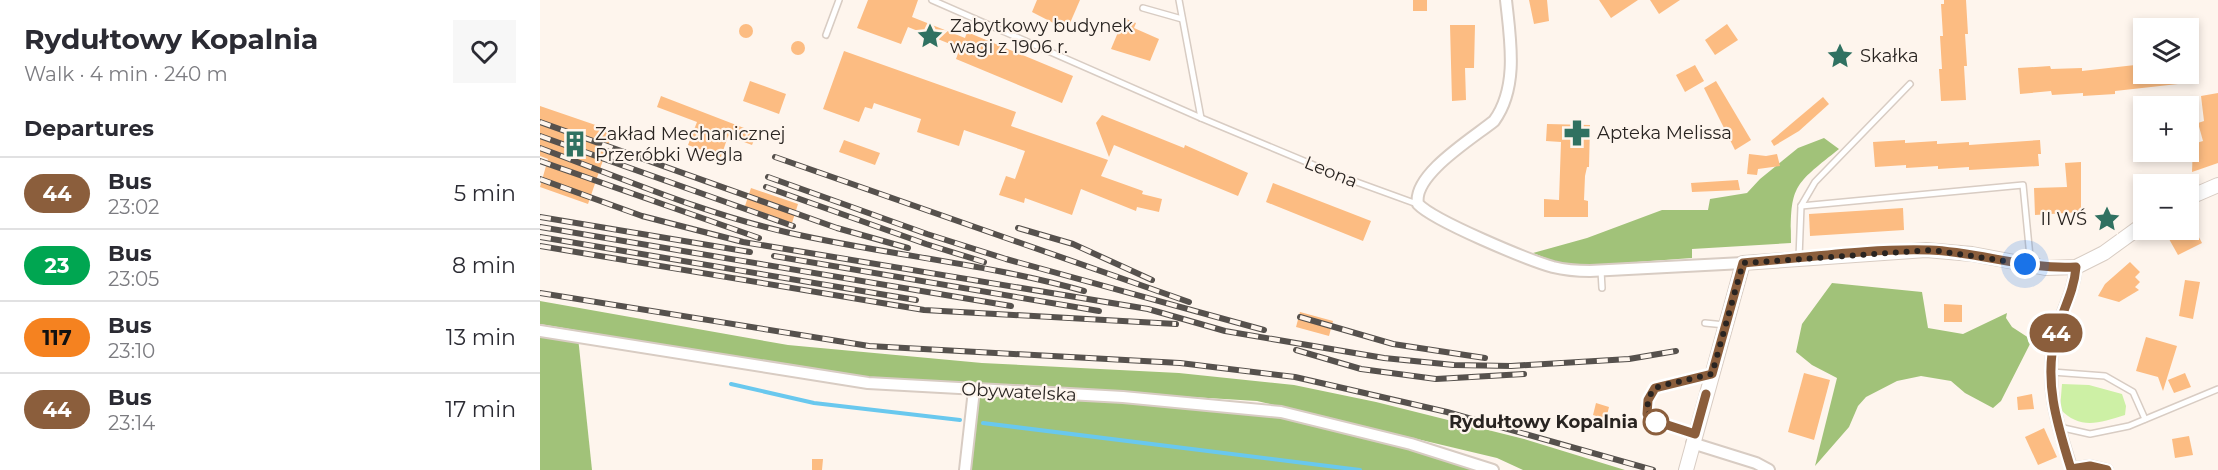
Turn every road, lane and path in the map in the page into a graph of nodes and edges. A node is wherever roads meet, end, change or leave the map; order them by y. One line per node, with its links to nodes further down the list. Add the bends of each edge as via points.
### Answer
1 (838, 0): 7 (lane)
2 (932, 0): 9 (lane, Leona)
3 (1179, 0): 6 (lane)
4 (1506, 0): 12 (street, via 1511,48 1501,110 1494,121 1428,175 1417,192)
5 (1143, 8): 6 (lane)
6 (1182, 19): 9 (lane)
7 (826, 34)
8 (1910, 84): 13 (lane, via 1815,182)
9 (1201, 118): 12 (lane, Leona)
10 (2218, 185): 11 (street)
11 (2199, 193)
12 (1418, 204): 19 (street, Leona, via 1437,217 1551,266)
13 (1801, 206): 15 (lane); 18 (lane, via 2023,185 2030,257)
14 (2133, 232): 17 (street)
15 (1799, 258): 16 (street); 18 (street, via 1932,250)
16 (1743, 263): 19 (street, Leona); 22 (street)
17 (2076, 267): 18 (street); 24 (street, via 2074,285 2055,335)
18 (2046, 268)
19 (1601, 270): 20 (lane)
20 (1602, 288)
21 (1705, 324): 22 (lane)
22 (1725, 325): 25 (street)
23 (540, 331): 27 (street, Obywatelska, via 861,382)
24 (2050, 372): 28 (lane, via 2105,376 2133,392); 29 (street)
25 (1712, 374): 30 (street); 30 (lane, via 1660,386 1652,390 1648,400 1647,414 1655,421)
26 (2218, 388): 28 (lane)
27 (974, 390): 32 (street); 33 (street, Obywatelska, via 1123,397 1281,412 1410,444)
28 (2145, 419): 29 (lane, via 2090,434)
29 (2057, 426): 31 (street)
30 (1693, 438): 34 (street); 35 (street)
31 (2072, 469): 36 (street, via 2090,466)
32 (965, 470)
33 (1493, 470)
34 (1686, 470)
35 (1769, 470)
36 (2107, 470)

